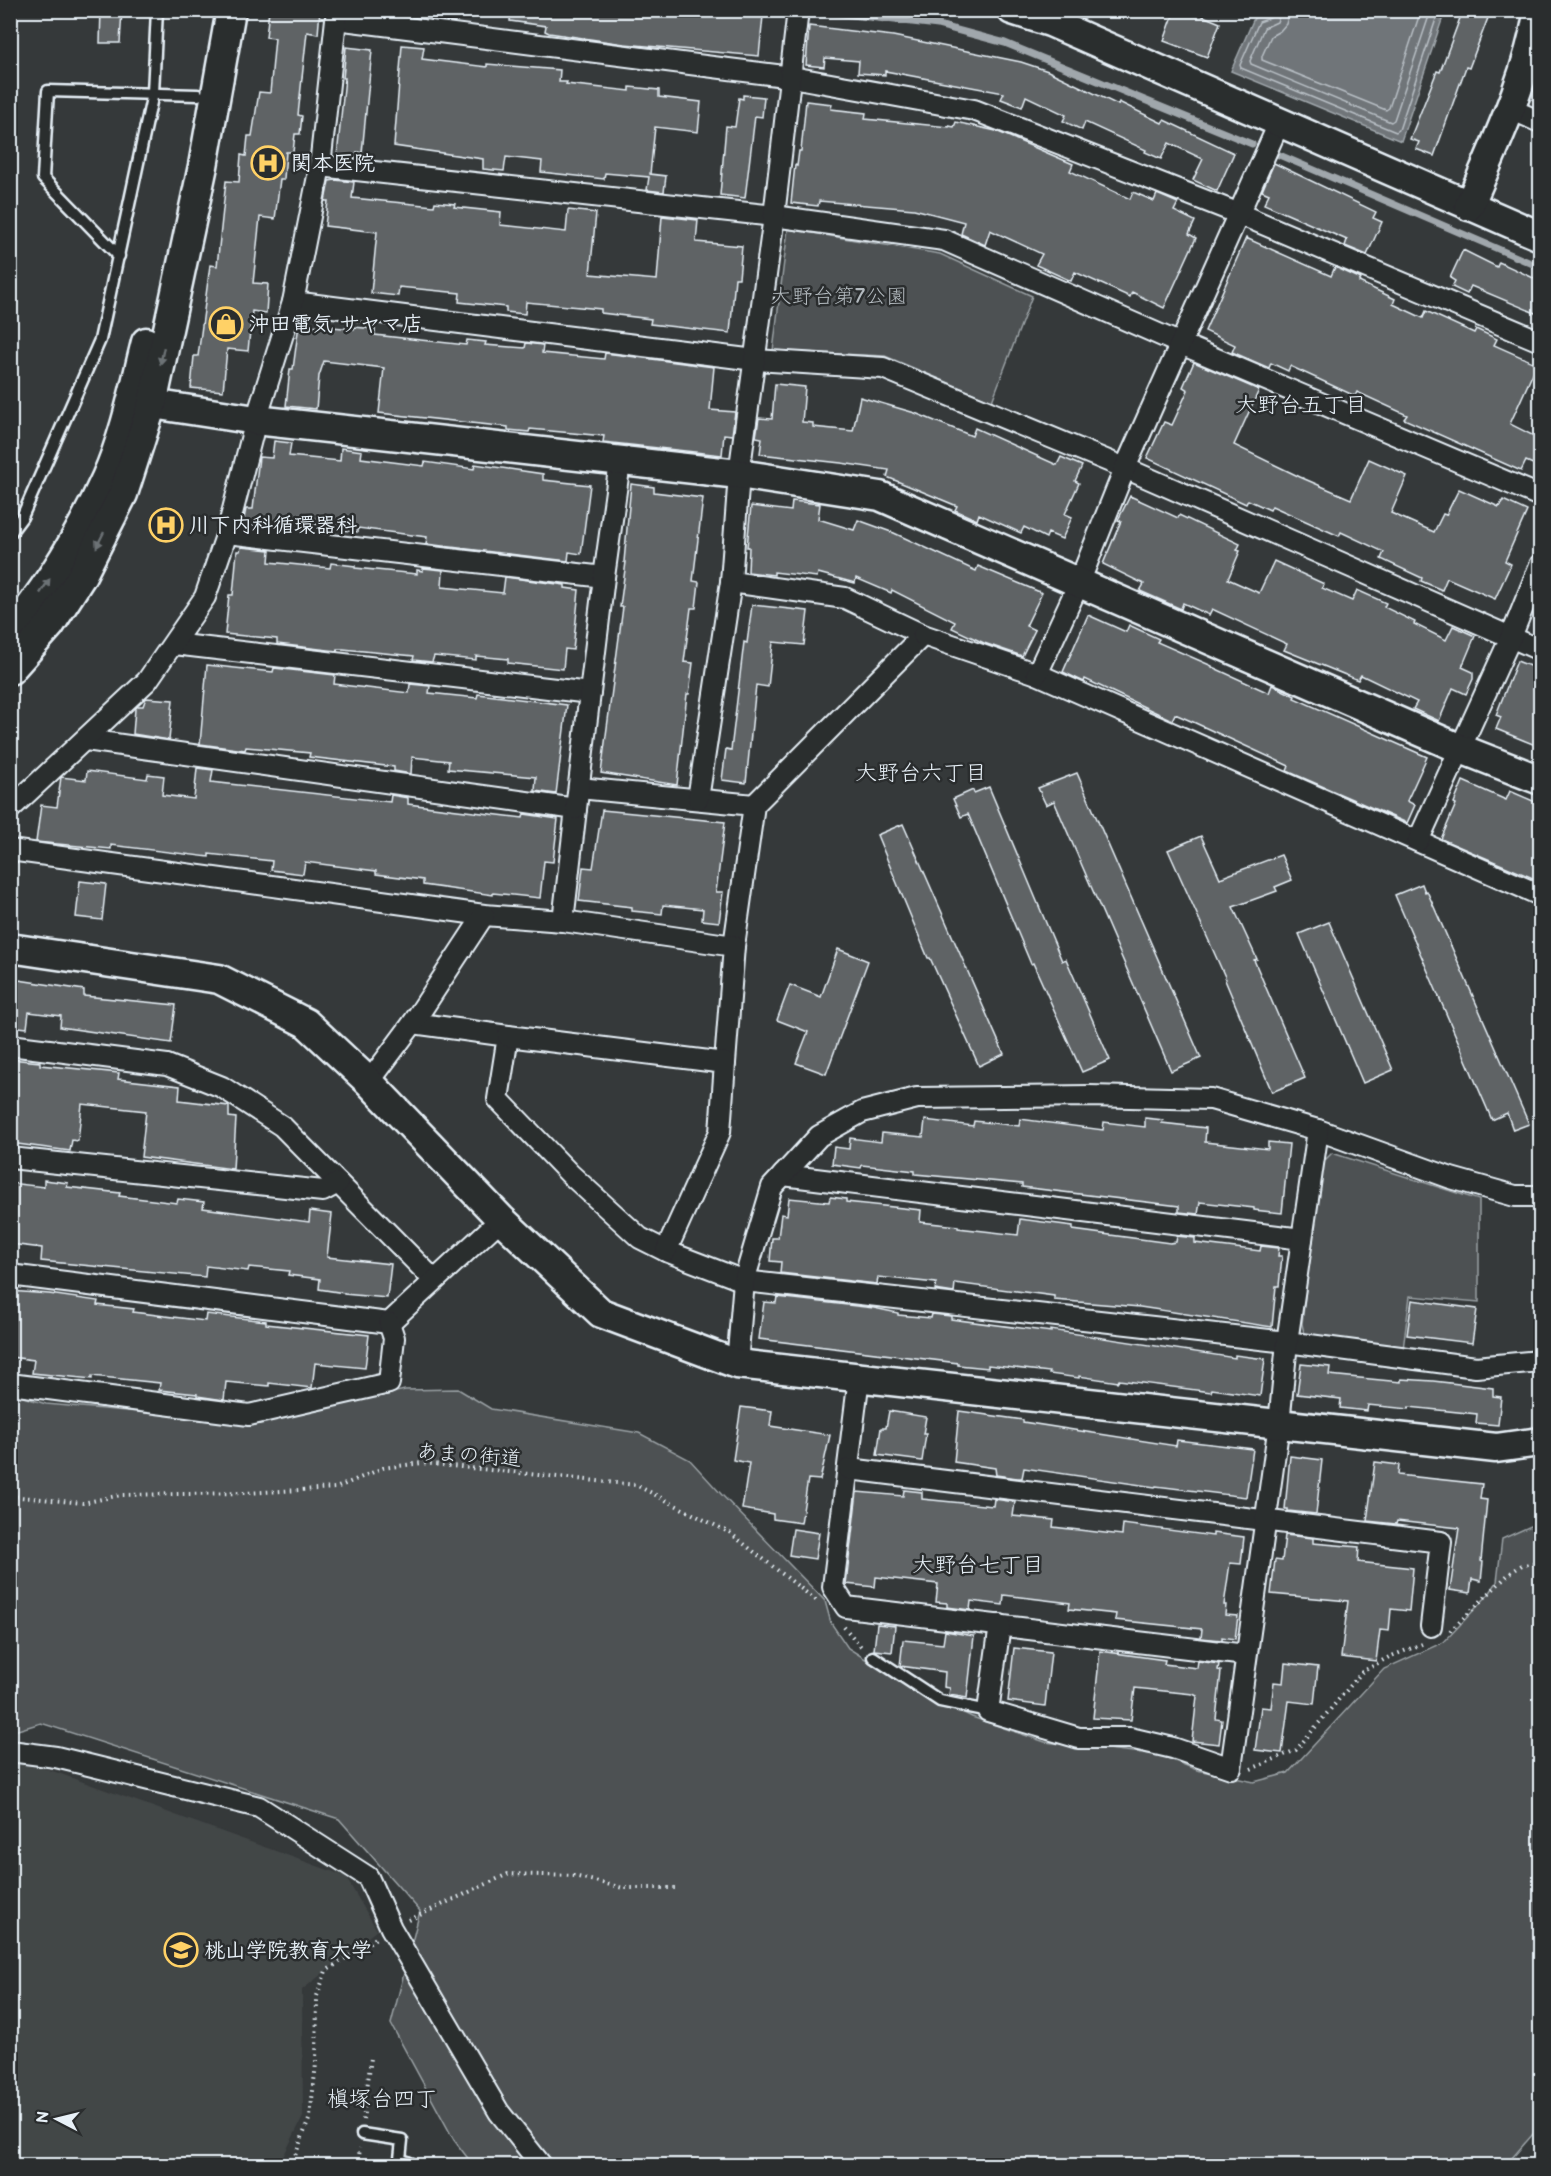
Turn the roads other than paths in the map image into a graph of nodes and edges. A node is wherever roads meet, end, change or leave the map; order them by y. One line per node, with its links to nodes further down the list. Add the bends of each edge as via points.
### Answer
1 (157, 10): 9 (lane)
2 (212, 10): 10 (street)
3 (231, 10): 24 (street, one-way to 24, via 203,166)
4 (1012, 10): 12 (street, via 1050,22)
5 (1539, 10): 11 (street, via 1534,41)
6 (798, 13): 8 (street)
7 (337, 15): 8 (street); 14 (street)
8 (792, 77): 16 (street, via 975,110); 17 (street)
9 (153, 93): 10 (lane); 19 (lane); 19 (lane, via 48,91 43,178)
10 (198, 96): 36 (street, one-way to 10, via 65,557 107,477 131,404 164,267)
11 (1511, 109): 13 (street); 15 (street)
12 (1280, 121): 15 (street); 16 (street)
13 (1540, 122)
14 (320, 166): 17 (street); 20 (street)
15 (1469, 206): 18 (street)
16 (1237, 213): 21 (street); 22 (street)
17 (774, 216): 22 (street, via 944,240); 23 (street)
18 (1540, 236)
19 (119, 256): 30 (lane, via 100,340 22,517)
20 (293, 302): 23 (street); 25 (street)
21 (1540, 341)
22 (1181, 344): 27 (street); 29 (street)
23 (755, 360): 27 (street, via 883,368); 28 (street)
24 (152, 405): 25 (street); 41 (street, one-way to 41, via 123,494 81,577 50,625)
25 (256, 420): 26 (street); 31 (street)
26 (620, 462): 28 (street); 33 (street)
27 (1125, 468): 35 (street); 38 (street)
28 (739, 474): 34 (street); 35 (street, via 880,496)
29 (1540, 496)
30 (10, 533)
31 (227, 533): 33 (street); 39 (street, via 205,597)
32 (1540, 565): 38 (street)
33 (604, 577): 43 (street)
34 (731, 582): 37 (street, via 845,598); 48 (street)
35 (1079, 583): 42 (street); 45 (street)
36 (10, 633)
37 (923, 635): 42 (street); 49 (street)
38 (1511, 637): 40 (street); 45 (street)
39 (174, 644): 43 (street); 44 (street, via 147,681)
40 (1540, 650)
41 (10, 670)
42 (1037, 674): 52 (street)
43 (590, 693): 47 (street)
44 (86, 740): 50 (street); 51 (street)
45 (1461, 749): 46 (street); 52 (street)
46 (1540, 780)
47 (579, 788): 48 (street); 51 (street)
48 (698, 799): 49 (street)
49 (754, 805): 57 (street)
50 (10, 809)
51 (576, 809): 56 (street)
52 (1418, 841): 54 (street)
53 (10, 850): 55 (street)
54 (1540, 894)
55 (484, 915): 56 (street); 59 (street)
56 (563, 921): 57 (street)
57 (734, 946): 62 (street)
58 (10, 948): 63 (street, via 219,979 306,1023)
59 (412, 1023): 60 (street); 63 (street)
60 (508, 1036): 62 (street); 71 (street, via 498,1099 570,1174 640,1238)
61 (10, 1045): 67 (street, via 167,1065 222,1087 282,1126)
62 (725, 1063): 71 (street, via 720,1132)
63 (369, 1083): 69 (street)
64 (1318, 1130): 66 (street, via 1211,1099 917,1098 862,1112 819,1136); 68 (street, via 1451,1178 1515,1196); 70 (street)
65 (10, 1158): 67 (street, via 323,1191)
66 (783, 1175): 70 (street); 74 (street, via 772,1187)
67 (338, 1183): 73 (street)
68 (1540, 1196)
69 (501, 1219): 73 (street); 78 (street, via 601,1312)
70 (1302, 1239): 76 (street)
71 (666, 1251): 74 (street)
72 (10, 1275): 75 (street)
73 (434, 1280): 75 (street)
74 (744, 1281): 76 (street); 78 (street)
75 (388, 1323): 80 (street, via 394,1338 389,1383 249,1415)
76 (1287, 1342): 77 (street, via 1476,1367); 81 (street)
77 (1540, 1361)
78 (738, 1364): 79 (street)
79 (859, 1377): 81 (street); 83 (street)
80 (10, 1384)
81 (1279, 1424): 82 (street, via 1496,1448); 84 (street)
82 (1540, 1442)
83 (849, 1469): 84 (street); 85 (street, via 833,1587 846,1607)
84 (1265, 1520): 86 (street, via 1441,1542); 87 (street)
85 (1000, 1625): 87 (street); 89 (street)
86 (1435, 1634)
87 (1246, 1654): 89 (street, via 1231,1768 1173,1748 1130,1738 1079,1738)
88 (873, 1657): 89 (lane, via 940,1701)
89 (988, 1711)
90 (10, 1750): 93 (street, via 56,1757 259,1807 368,1877 391,1928 499,2112)
91 (362, 2134): 92 (lane, via 402,2140 400,2159)
92 (417, 2166)
93 (542, 2166)

